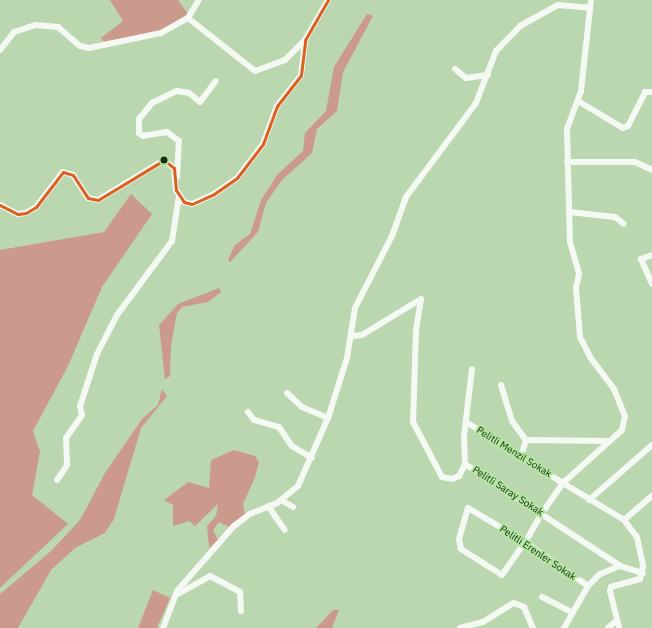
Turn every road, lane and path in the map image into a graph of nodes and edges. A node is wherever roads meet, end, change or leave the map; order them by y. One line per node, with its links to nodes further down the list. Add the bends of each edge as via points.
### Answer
1 (199, 0): 6 (street)
2 (328, 0): 7 (street)
3 (591, 0): 5 (street)
4 (557, 2): 5 (street); 10 (street, via 535,15 502,44 492,60)
5 (590, 8): 13 (street)
6 (188, 18): 7 (street, via 255,71 285,60); 8 (street, via 161,33 89,48 80,46 58,27 36,25 14,32)
7 (305, 40): 17 (street, via 301,75 277,106 270,132 247,165 224,188 199,202 188,203)
8 (0, 50)
9 (455, 69): 10 (street, via 466,78)
10 (488, 75): 23 (street, via 468,115 406,197 392,236 354,308)
11 (216, 81): 16 (street, via 200,102 189,93 177,91 152,103 139,119 139,133 143,136 167,132 179,141)
12 (652, 92): 13 (street, via 645,92 628,126 624,128)
13 (578, 101): 14 (street, via 567,129)
14 (567, 162): 15 (street, via 635,162); 19 (street)
15 (652, 170)
16 (176, 188): 17 (street); 18 (street, via 174,168 164,160 98,200 88,198 73,174 63,172 36,207 26,213 18,214)
17 (179, 196): 36 (street, via 172,242 117,315 97,354 80,406 82,415 66,438 67,465)
18 (0, 205)
19 (569, 212): 20 (street, via 615,217); 31 (street, via 570,242 579,274 576,288 580,337 590,357 614,389 625,416 622,430)
20 (624, 224)
21 (652, 255): 22 (street, via 641,259)
22 (652, 284)
23 (351, 336): 28 (street); 35 (street, Pelitli Saray Sokak, via 362,335 421,299 416,329 413,422 442,477 452,479 459,476)
24 (472, 369): 29 (street)
25 (501, 385): 30 (street, via 512,420)
26 (287, 393): 28 (street, via 302,407)
27 (248, 412): 34 (street, via 254,420 279,427 292,446)
28 (328, 418): 34 (street)
29 (466, 422): 33 (street, Pelitli Menzil Sokak); 35 (street)
30 (526, 440): 31 (street); 33 (street)
31 (607, 441): 37 (street)
32 (652, 445): 40 (street)
33 (521, 456): 37 (street, Pelitli Menzil Sokak)
34 (312, 458): 39 (street, via 298,486)
35 (465, 464): 43 (street, Pelitli Saray Sokak)
36 (57, 480)
37 (563, 483): 40 (street, Pelitli Menzil Sokak); 43 (street)
38 (652, 496): 44 (street)
39 (281, 500): 41 (street); 42 (street)
40 (589, 500): 44 (street, Pelitli Menzil Sokak)
41 (268, 506): 45 (street); 50 (street, via 234,526)
42 (293, 507)
43 (542, 513): 46 (street); 47 (street, Pelitli Saray Sokak)
44 (624, 520): 48 (street, via 637,537)
45 (285, 530)
46 (525, 542): 46 (street, Pelitli Erenler Sokak, via 468,508 459,539 461,549 502,575); 49 (street, Pelitli Erenler Sokak)
47 (620, 566): 48 (street, Pelitli Saray Sokak); 49 (street, via 600,574)
48 (643, 574): 54 (street, via 635,583 611,587 609,600)
49 (588, 586): 53 (street, Pelitli Erenler Sokak)
50 (176, 595): 52 (street, via 210,576 240,592); 55 (street)
51 (542, 597): 53 (street)
52 (241, 611)
53 (572, 612): 58 (street, Pelitli Erenler Sokak)
54 (616, 621): 59 (street); 60 (street)
55 (163, 628)
56 (460, 628): 57 (street, via 483,622 514,603 524,607)
57 (533, 628)
58 (564, 628)
59 (608, 628)
60 (619, 628)

